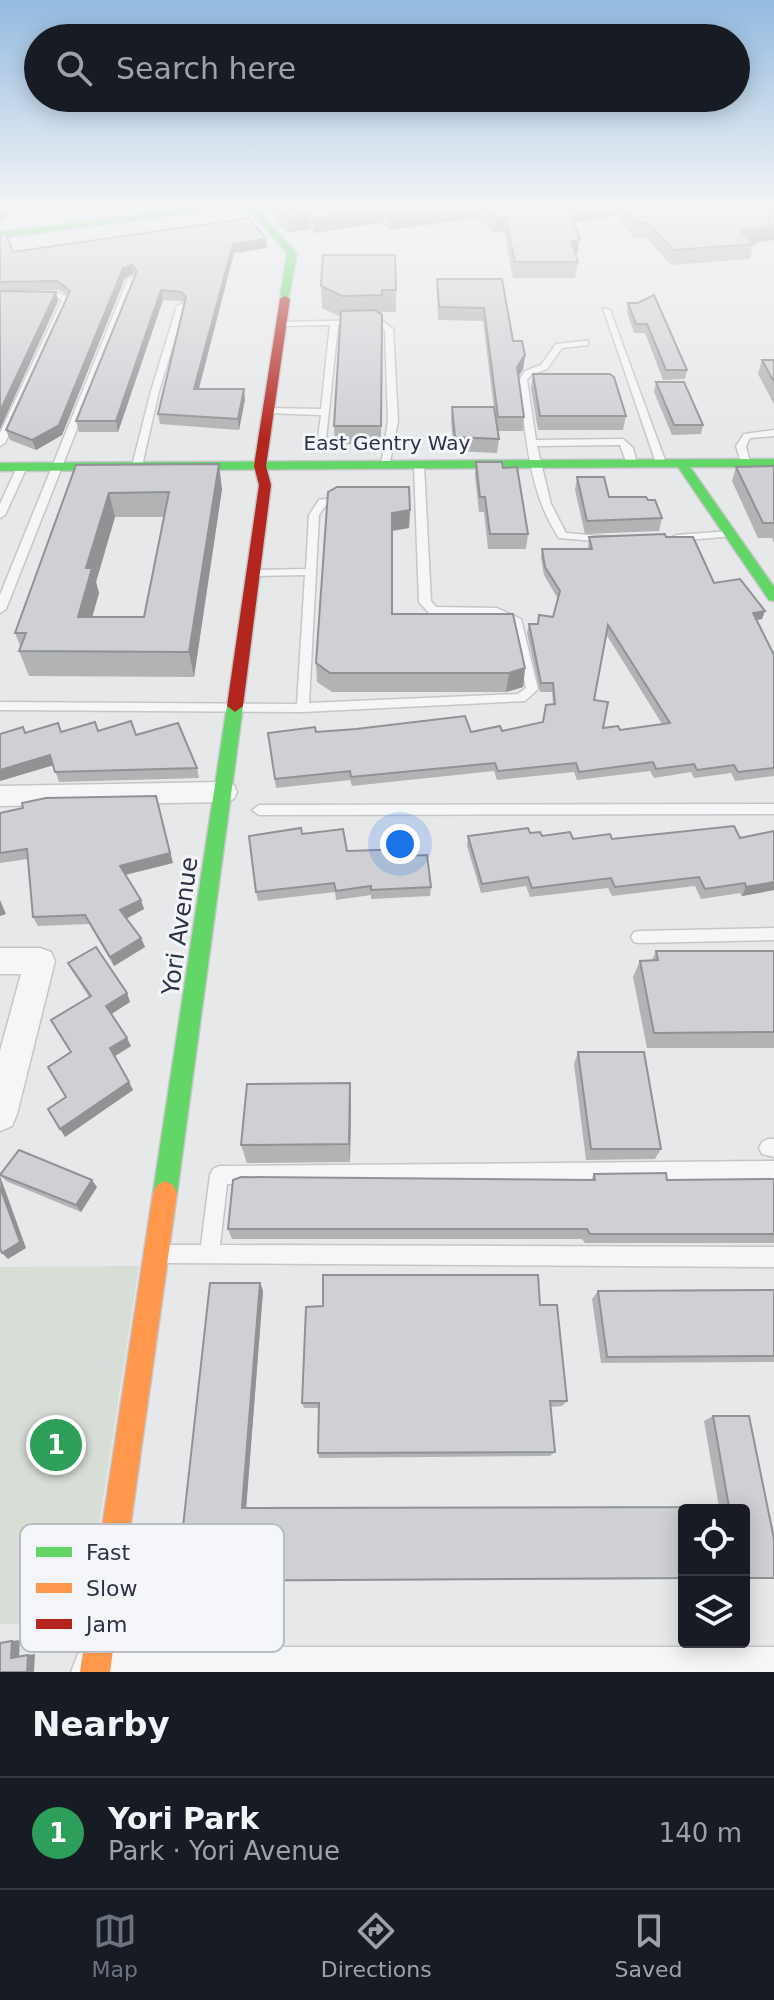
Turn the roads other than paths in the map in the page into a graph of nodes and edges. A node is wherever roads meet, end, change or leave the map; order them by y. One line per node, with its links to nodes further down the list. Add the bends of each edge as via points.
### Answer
1 (131, 282): 29 (lane)
2 (288, 282): 7 (street, Yori Avenue)
3 (0, 296): 14 (lane, via 66,299)
4 (181, 306): 25 (lane)
5 (606, 310): 13 (lane)
6 (334, 323): 7 (lane); 10 (lane); 23 (lane, via 385,324 389,329 393,421)
7 (281, 324): 9 (street, Yori Avenue)
8 (585, 343): 15 (lane, via 559,346 544,367 523,380)
9 (268, 411): 10 (lane); 26 (street, Yori Avenue)
10 (325, 412): 12 (lane)
11 (774, 433): 19 (lane, via 747,436 741,446)
12 (323, 437)
13 (652, 442): 16 (lane); 17 (lane)
14 (0, 443)
15 (533, 443): 16 (lane); 21 (lane)
16 (627, 444): 22 (lane)
17 (661, 463): 18 (street, East Gentry Way); 22 (street, East Gentry Way)
18 (681, 463): 19 (street, East Gentry Way); 35 (street)
19 (745, 463): 20 (street, East Gentry Way)
20 (774, 463)
21 (536, 464): 22 (street, East Gentry Way); 24 (street, East Gentry Way); 37 (lane, via 552,524 563,536)
22 (632, 464)
23 (386, 465): 24 (street, East Gentry Way); 26 (street, East Gentry Way)
24 (419, 465): 32 (lane)
25 (137, 466): 26 (street, East Gentry Way); 29 (street, East Gentry Way)
26 (260, 466): 39 (street, Yori Avenue, via 265,485)
27 (0, 467): 28 (street, East Gentry Way)
28 (22, 467): 29 (street, East Gentry Way); 30 (lane)
29 (54, 467): 41 (lane)
30 (4, 496): 34 (lane)
31 (406, 498): 32 (lane)
32 (421, 498): 44 (lane, via 425,602 433,610 511,616 520,629 532,689 513,701)
33 (360, 499): 38 (lane, via 329,500 315,508)
34 (0, 515)
35 (730, 534): 36 (lane); 40 (street)
36 (667, 538)
37 (626, 539)
38 (310, 572): 39 (lane); 44 (lane)
39 (253, 573): 43 (street, Yori Avenue)
40 (774, 597)
41 (0, 609)
42 (0, 706): 43 (lane)
43 (235, 708): 44 (lane); 45 (street, Yori Avenue)
44 (303, 708)
45 (224, 792): 46 (street); 54 (street, Yori Avenue)
46 (0, 796)
47 (774, 809): 48 (lane)
48 (259, 810)
49 (774, 934): 50 (lane)
50 (639, 937)
51 (0, 961): 52 (street, via 40,961)
52 (0, 1114)
53 (774, 1170): 55 (lane, via 219,1175)
54 (157, 1254): 55 (lane); 57 (street, Yori Avenue)
55 (209, 1254): 56 (lane)
56 (774, 1257)
57 (117, 1524)
58 (98, 1652): 60 (street, Yori Avenue)
59 (774, 1671): 61 (street)
60 (95, 1672): 61 (street)
61 (562, 1672)

